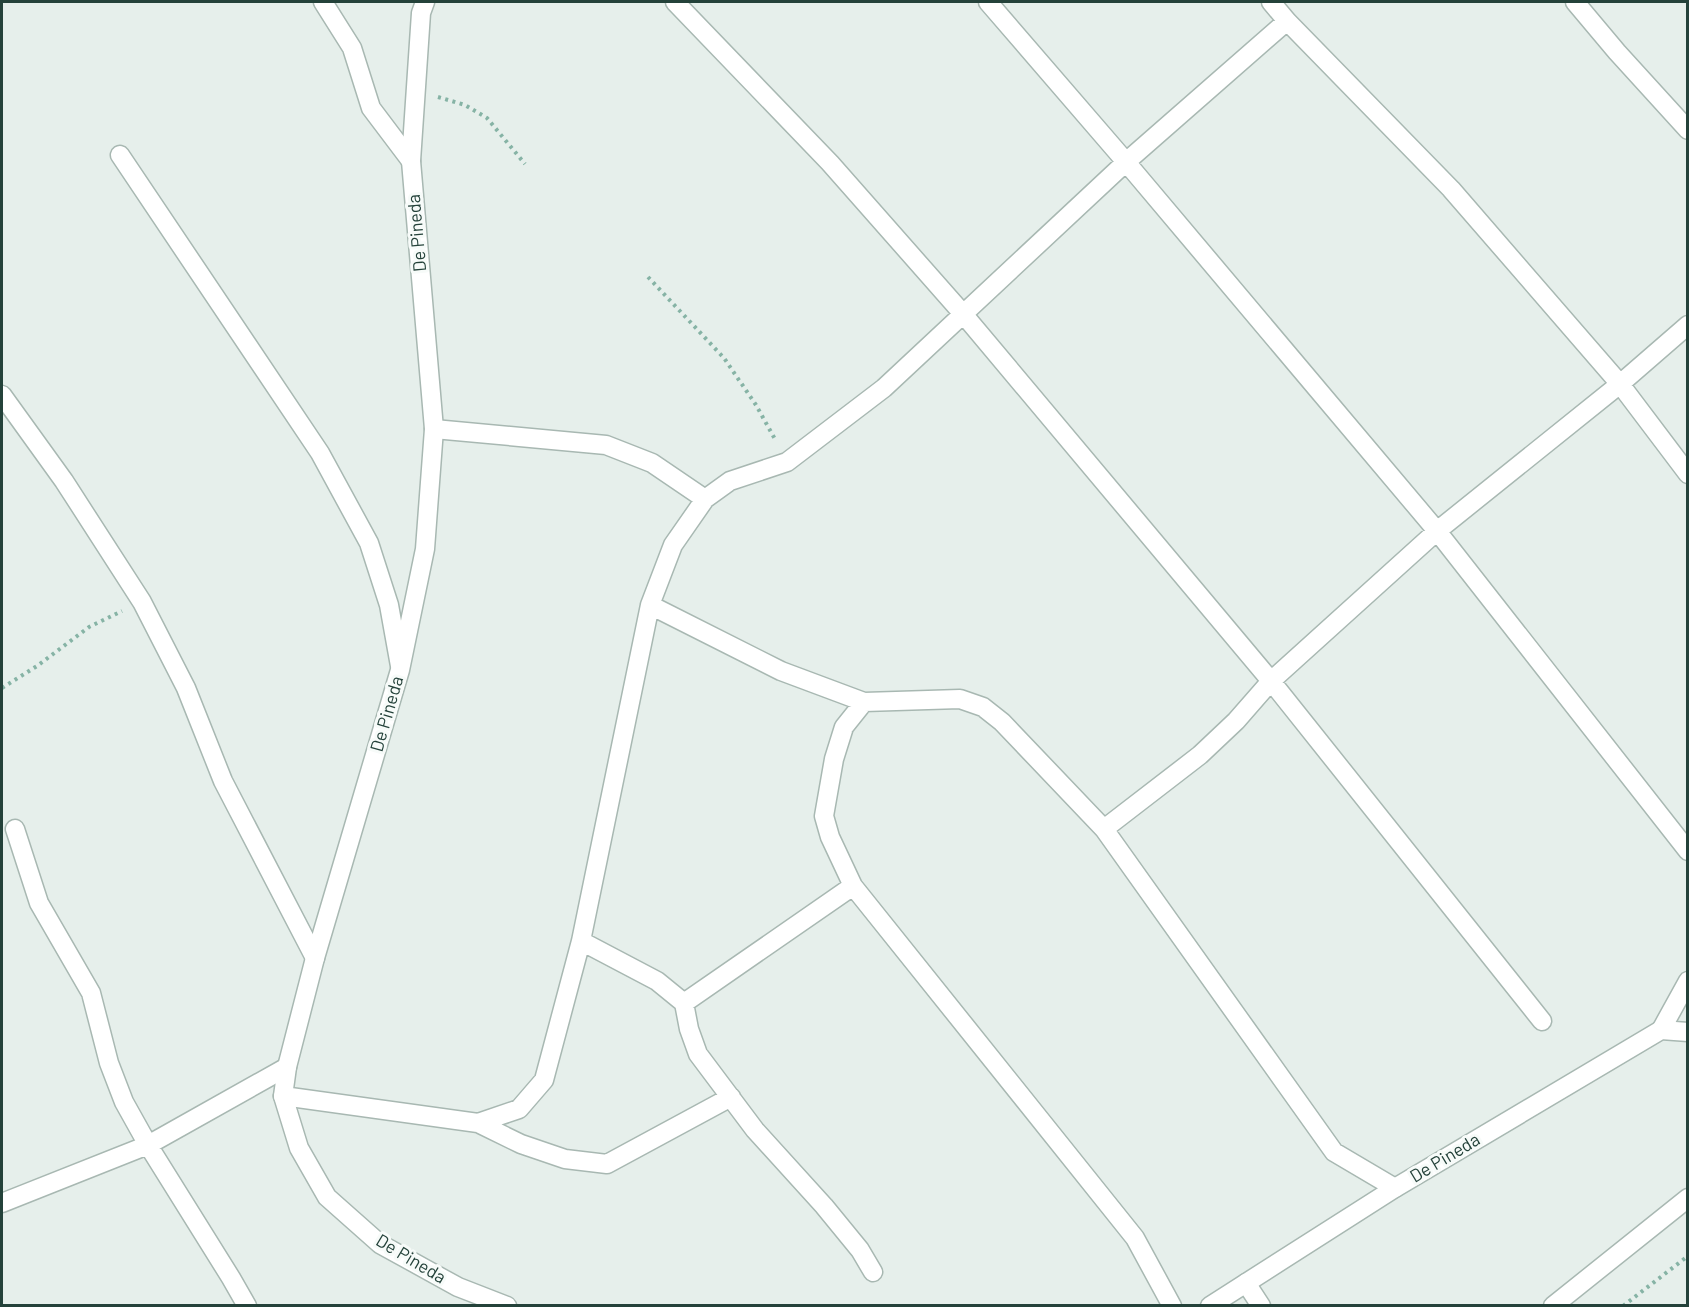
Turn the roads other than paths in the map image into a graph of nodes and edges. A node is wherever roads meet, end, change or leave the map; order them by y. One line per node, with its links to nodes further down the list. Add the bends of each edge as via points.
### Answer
1 (323, 2): 10 (street, via 352,48 372,108)
2 (425, 2): 10 (street, De Pineda, via 421,13)
3 (675, 2): 12 (street, via 830,163)
4 (988, 2): 11 (street)
5 (1271, 2): 7 (street)
6 (1575, 2): 8 (street)
7 (1287, 21): 11 (street); 14 (street, via 1451,189)
8 (1688, 130)
9 (120, 155): 21 (street, via 326,463 369,543 389,605)
10 (411, 162): 16 (street, De Pineda)
11 (1126, 162): 12 (street); 19 (street)
12 (964, 315): 18 (street, via 884,388 787,462 730,481); 22 (street)
13 (1688, 325): 14 (street)
14 (1620, 384): 17 (street); 19 (street)
15 (2, 395): 29 (street, via 64,481 142,602 186,688 223,781)
16 (434, 429): 18 (street, via 606,445 652,463); 21 (street, De Pineda, via 425,549)
17 (1688, 474)
18 (705, 499): 20 (street, via 673,545)
19 (1437, 531): 22 (street); 26 (street)
20 (650, 604): 23 (street, via 780,671); 28 (street)
21 (400, 670): 29 (street, De Pineda)
22 (1271, 681): 24 (street, via 1200,755); 32 (street)
23 (864, 702): 24 (street, via 960,699 983,707); 27 (street, via 844,727 824,816)
24 (1104, 829): 40 (street, via 1334,1152)
25 (15, 830): 39 (street, via 39,903 91,993 109,1063 124,1102)
26 (1688, 851)
27 (853, 886): 31 (street); 47 (street, via 1135,1238)
28 (581, 942): 31 (street, via 657,981); 38 (street, via 544,1080 519,1109)
29 (315, 958): 35 (street, De Pineda)
30 (1688, 981): 33 (street)
31 (684, 1003): 37 (street, via 698,1054)
32 (1542, 1021)
33 (1661, 1030): 34 (street); 40 (street, De Pineda)
34 (1688, 1032)
35 (287, 1067): 36 (street, De Pineda); 39 (street)
36 (283, 1096): 38 (street); 46 (street, De Pineda, via 299,1148 327,1197 380,1244 458,1287)
37 (730, 1097): 38 (street, via 607,1164 565,1159); 43 (street, via 853,1241)
38 (478, 1123)
39 (148, 1145): 42 (street); 45 (street)
40 (1395, 1188): 44 (street, De Pineda)
41 (1686, 1202): 50 (street)
42 (2, 1203)
43 (873, 1272)
44 (1246, 1283): 48 (street, De Pineda); 49 (street)
45 (247, 1305)
46 (507, 1305)
47 (1172, 1305)
48 (1210, 1305)
49 (1261, 1305)
50 (1553, 1305)

